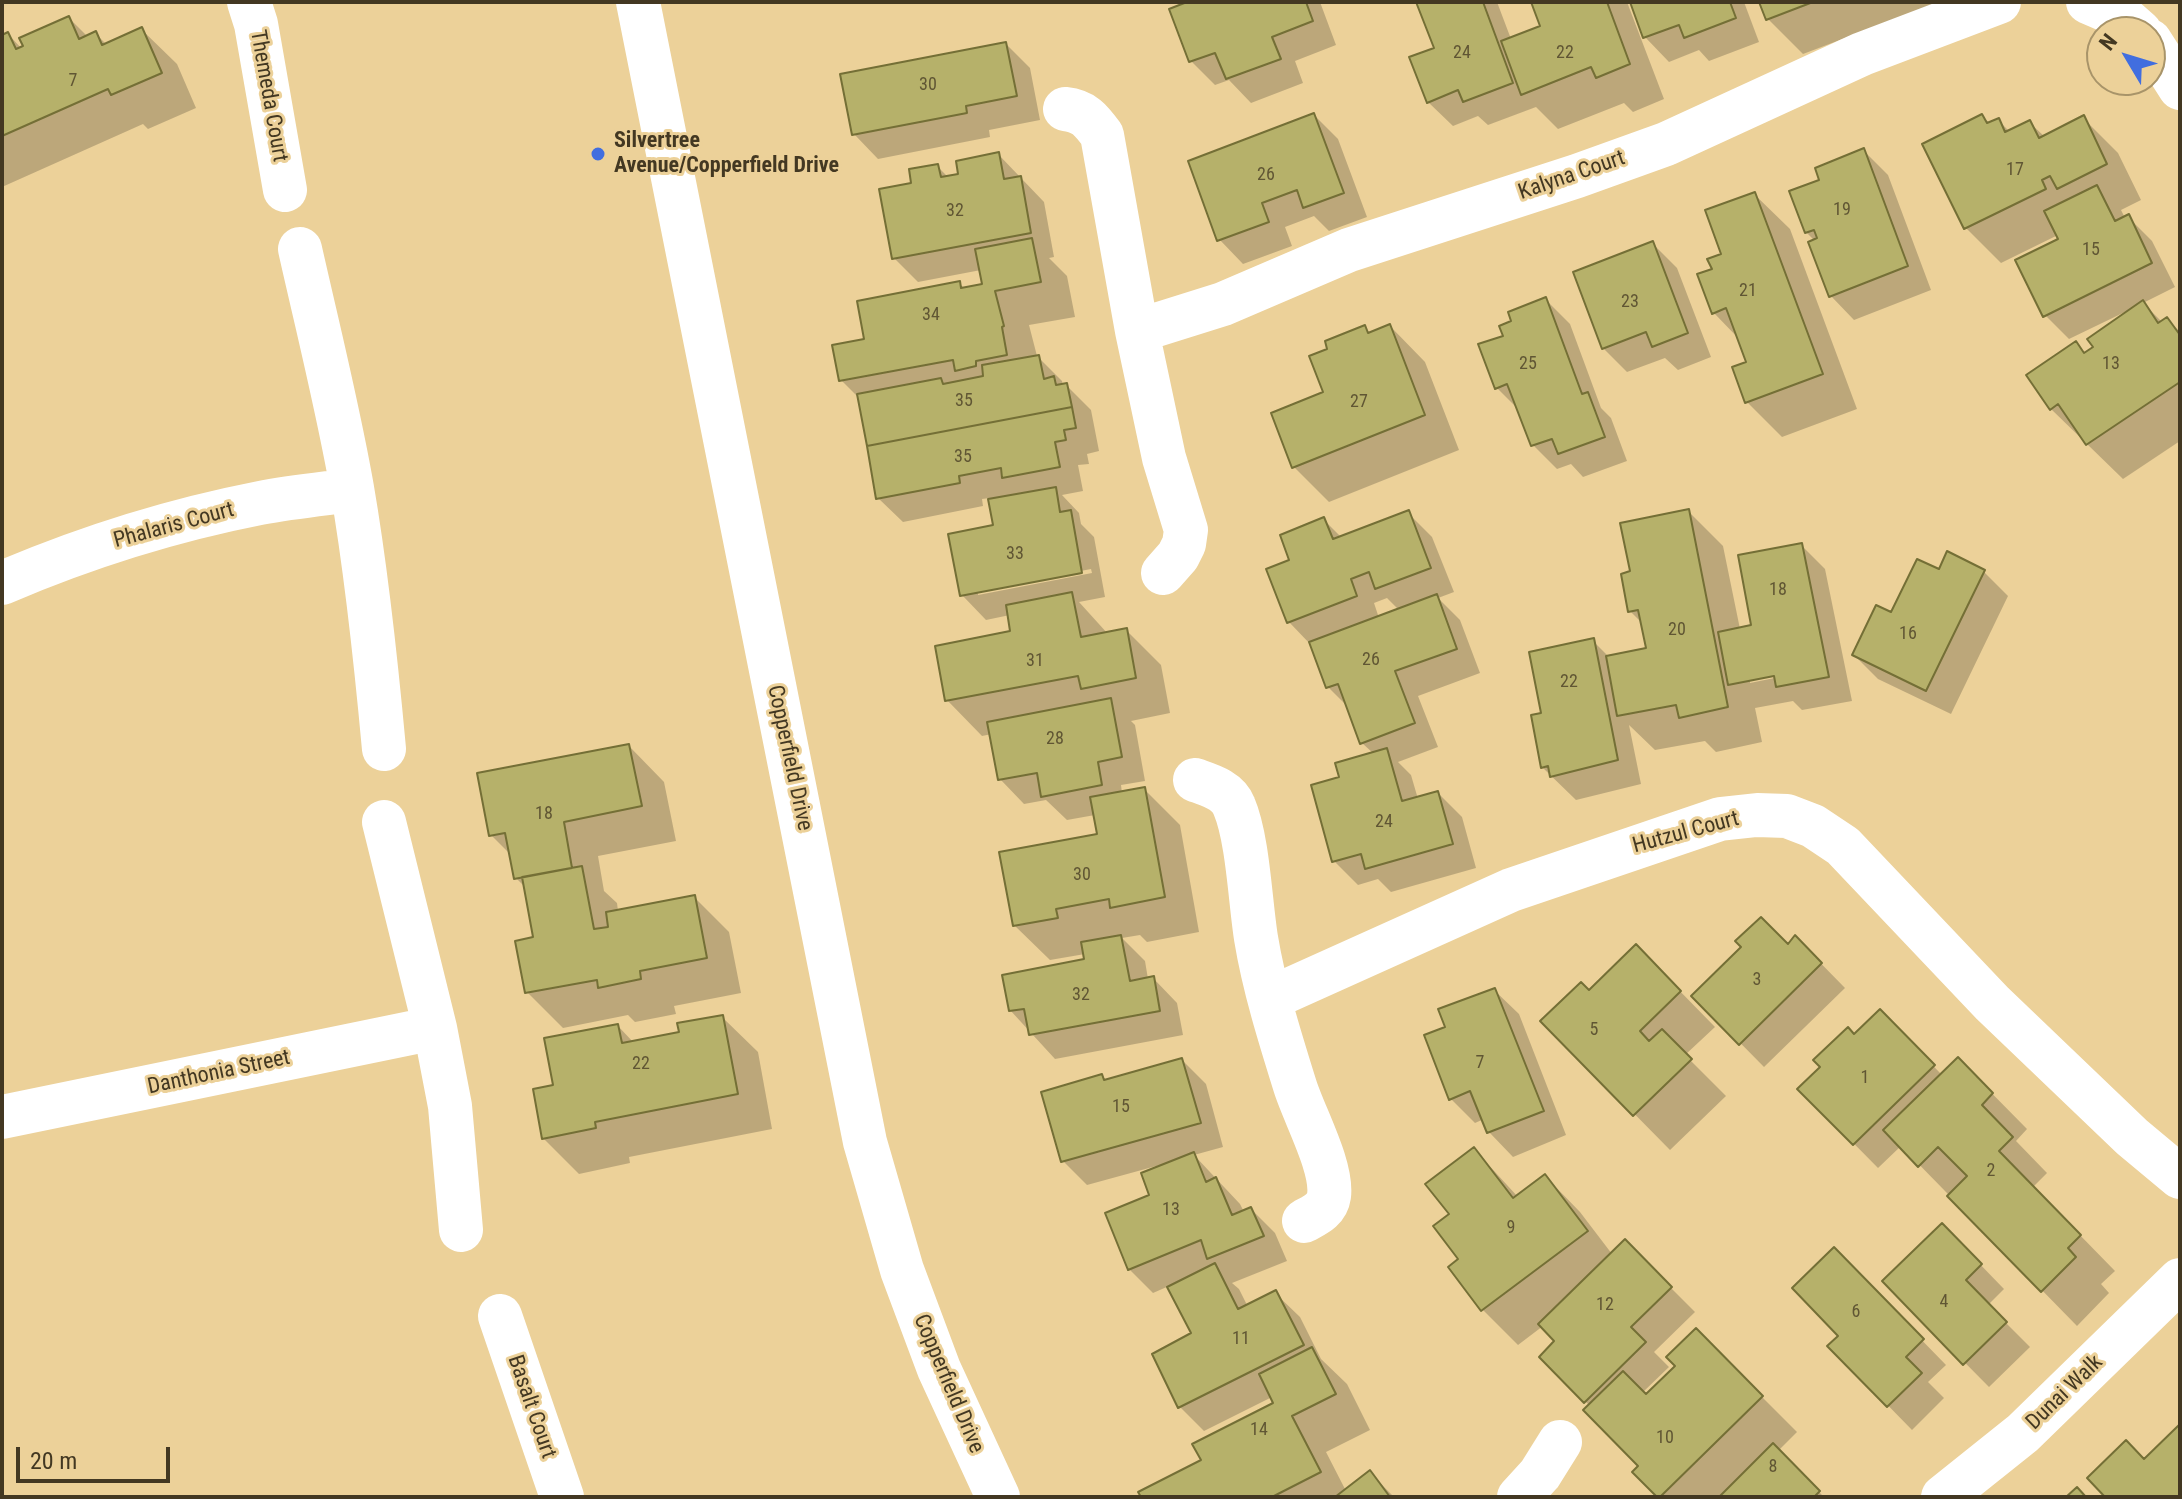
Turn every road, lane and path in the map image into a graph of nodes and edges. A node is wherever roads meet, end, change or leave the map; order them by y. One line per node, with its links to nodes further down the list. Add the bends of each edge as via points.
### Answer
1 (249, 2): 9 (street, Themeda Court)
2 (638, 2): 28 (street, Copperfield Drive, via 865,1142 933,1355)
3 (1999, 2): 11 (street, Kalyna Court, via 1862,54 1666,144 1349,250 1223,304)
4 (2088, 2): 5 (street)
5 (2121, 16)
6 (2166, 66): 7 (street)
7 (2180, 88)
8 (1065, 109): 11 (street, via 1080,111 1102,135)
9 (285, 190)
10 (300, 249): 12 (street)
11 (1137, 331): 13 (street, via 1164,458 1186,530 1178,556)
12 (352, 490): 14 (street, Phalaris Court, via 260,503 180,522); 15 (street)
13 (1163, 573)
14 (2, 583)
15 (384, 749)
16 (1195, 780): 18 (street, via 1221,790 1233,802)
17 (384, 822): 19 (street)
18 (1271, 998): 21 (street, Hutzul Court, via 1511,890 1634,846 1720,819 1787,816 1843,846 2002,1013); 22 (street, via 1328,1180 1329,1199 1321,1212)
19 (435, 1028): 20 (street, Danthonia Street); 23 (street, via 450,1106)
20 (2, 1117)
21 (2180, 1177)
22 (1304, 1221)
23 (461, 1230)
24 (2180, 1280): 30 (street, Dunai Walk, via 2023,1433)
25 (500, 1316): 27 (street, Basalt Court)
26 (1560, 1442): 29 (street)
27 (562, 1497)
28 (998, 1497)
29 (1521, 1497)
30 (1943, 1497)

